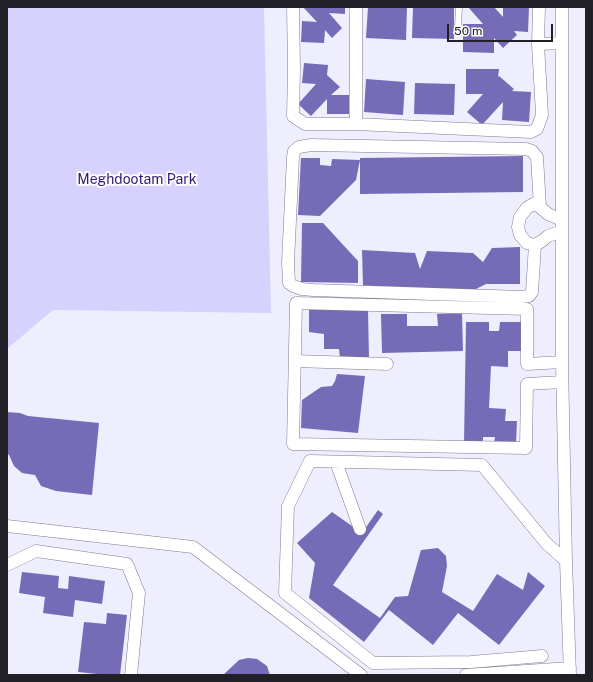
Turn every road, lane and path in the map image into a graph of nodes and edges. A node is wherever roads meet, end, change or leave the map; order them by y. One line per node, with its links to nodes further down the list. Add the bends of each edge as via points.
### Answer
1 (293, 7): 11 (street, via 293,116 305,124)
2 (356, 7): 11 (street)
3 (459, 7): 6 (lane)
4 (539, 7): 8 (street)
5 (562, 7): 7 (street)
6 (458, 27)
7 (562, 43): 8 (street); 9 (street)
8 (538, 44): 10 (street)
9 (562, 77): 10 (street); 13 (street)
10 (540, 78): 11 (street, via 542,115 537,129 531,132)
11 (356, 124)
12 (540, 207): 13 (street); 14 (street, via 533,204 526,208 520,217 518,227 520,236 527,243); 14 (street, via 536,157 532,151 526,149 311,145 299,147 294,151 288,263 289,283 294,286 313,290 522,298 532,292)
13 (562, 226): 14 (street); 16 (street)
14 (535, 244)
15 (295, 361): 17 (street); 18 (street, via 296,303 527,309); 20 (street, via 294,444 526,448)
16 (562, 362): 18 (street); 19 (street)
17 (387, 364)
18 (528, 364): 20 (street)
19 (562, 382): 20 (street); 24 (street)
20 (528, 384)
21 (336, 462): 23 (street); 24 (street, via 482,465 546,543); 26 (street, via 310,461 288,506 285,593 373,663 471,662)
22 (7, 526): 29 (street, via 193,547)
23 (360, 529)
24 (566, 561): 27 (street)
25 (7, 565): 28 (street, via 36,551 127,564 139,593)
26 (542, 656)
27 (570, 671): 30 (street)
28 (132, 675)
29 (361, 675)
30 (466, 675)

